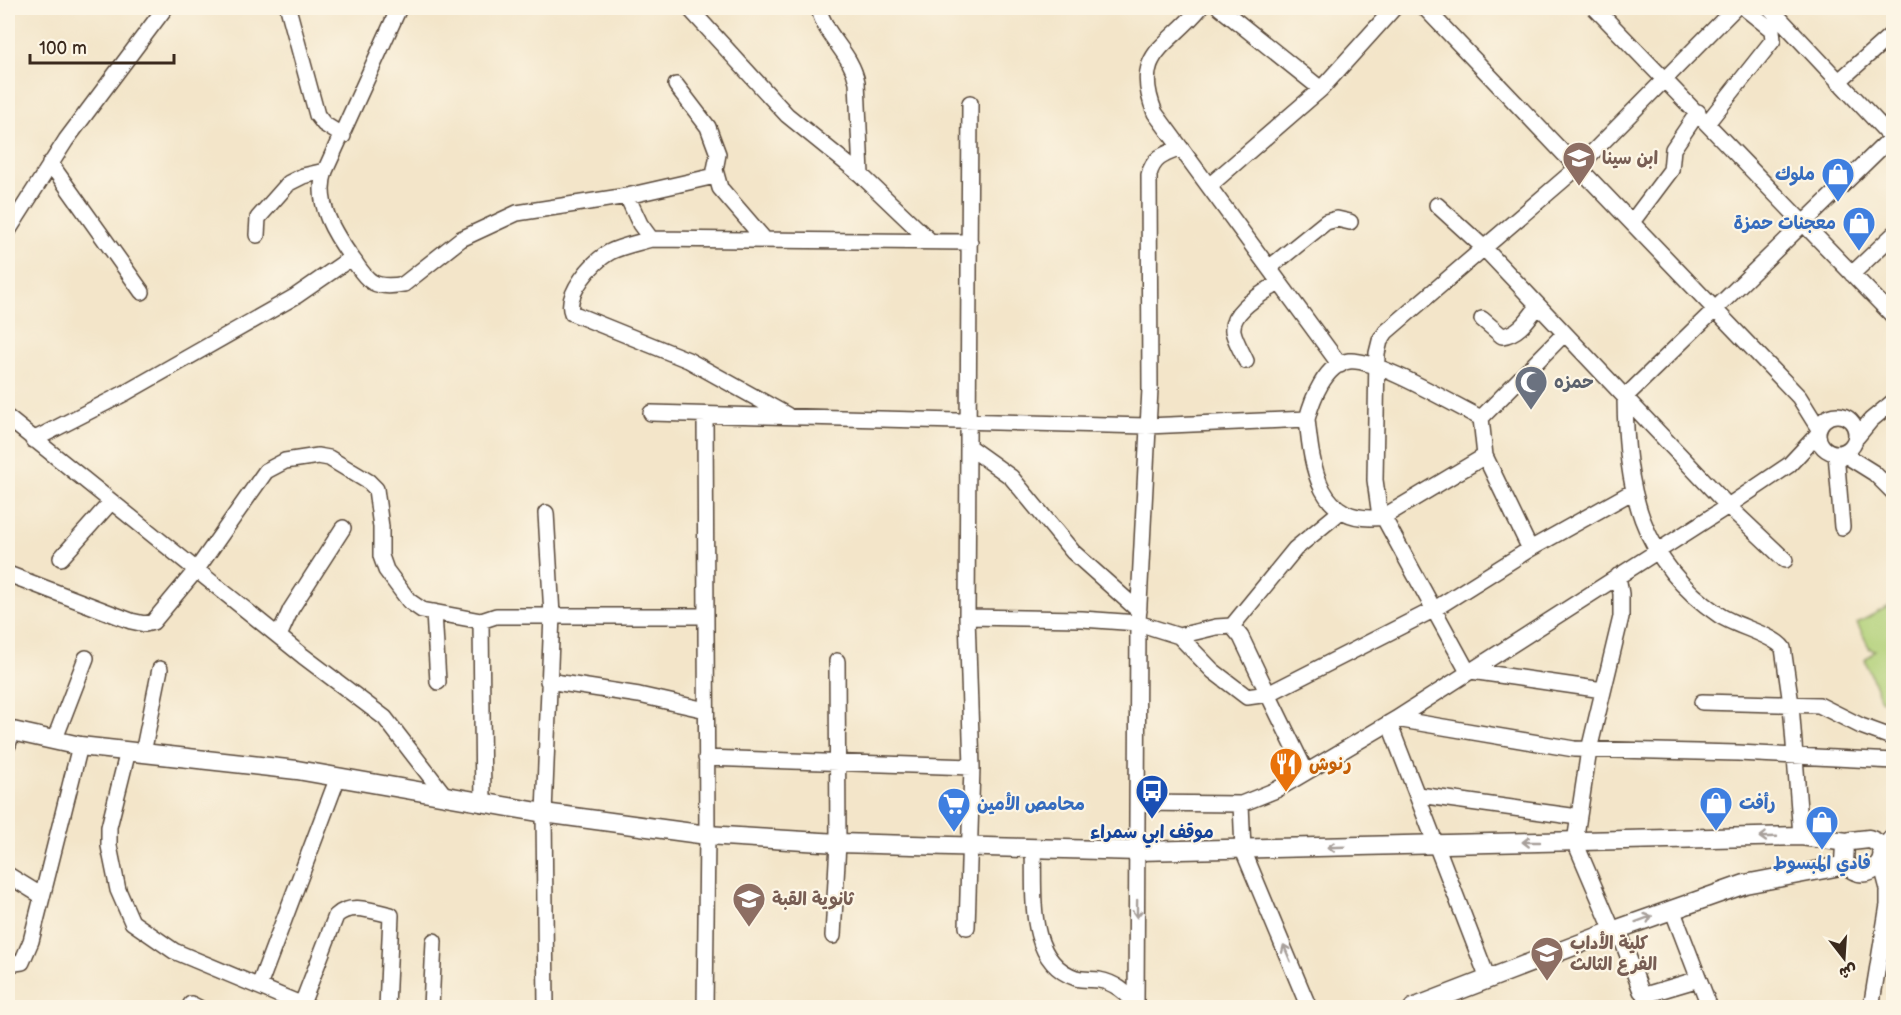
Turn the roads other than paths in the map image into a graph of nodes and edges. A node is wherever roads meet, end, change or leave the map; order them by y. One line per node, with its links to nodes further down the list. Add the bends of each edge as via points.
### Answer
1 (165, 8): 23 (street)
2 (288, 8): 20 (street, via 317,115)
3 (399, 8): 20 (street)
4 (689, 8): 26 (street, via 787,115)
5 (819, 8): 26 (street, via 828,30 854,67)
6 (1200, 8): 22 (street, via 1154,55 1146,75 1155,113)
7 (1220, 8): 17 (street)
8 (1394, 8): 17 (street)
9 (1425, 8): 24 (street)
10 (1595, 8): 14 (street)
11 (1770, 8): 15 (street)
12 (1741, 9): 14 (street); 19 (street, via 1772,30 1773,40)
13 (1893, 32): 15 (street)
14 (1665, 80): 19 (street); 24 (street)
15 (1838, 82): 21 (street)
16 (676, 85): 27 (street, via 708,127 718,154)
17 (1321, 89): 28 (street)
18 (970, 103): 40 (street)
19 (1703, 117): 32 (street, via 1673,149 1671,170); 33 (street)
20 (343, 136): 25 (street)
21 (1893, 138): 33 (street)
22 (1181, 148): 28 (street); 66 (street, via 1159,157 1151,165 1149,175 1151,311)
23 (50, 163): 34 (street); 46 (street)
24 (1577, 166): 32 (street); 41 (street)
25 (325, 171): 36 (street, via 289,183 258,218); 42 (street, via 321,187 327,212)
26 (861, 175): 39 (street)
27 (715, 176): 29 (street); 38 (street, via 720,188)
28 (1209, 186): 43 (street)
29 (627, 196): 37 (street); 42 (street, via 517,213 461,239 411,279 395,286 374,283)
30 (1437, 205): 41 (street)
31 (1350, 222): 43 (street, via 1326,222)
32 (1632, 222): 48 (street)
33 (1803, 225): 44 (street); 48 (street)
34 (8, 231)
35 (1893, 234): 44 (street)
36 (257, 235)
37 (651, 239): 38 (street); 61 (street, via 608,253 570,296 568,305 572,313 688,360)
38 (764, 239): 39 (street)
39 (931, 242): 40 (street)
40 (970, 242): 64 (street)
41 (1484, 248): 47 (street); 54 (street, via 1386,332 1377,353)
42 (351, 258): 69 (street, via 296,296 128,392)
43 (1269, 268): 45 (street)
44 (1852, 274): 49 (street)
45 (1279, 282): 52 (street, via 1238,314 1233,324); 53 (street)
46 (142, 292)
47 (1538, 306): 50 (street, via 1511,335 1502,336); 51 (street)
48 (1716, 310): 55 (street); 56 (street)
49 (1893, 317)
50 (1482, 319)
51 (1564, 334): 55 (street); 62 (street)
52 (1246, 361)
53 (1340, 365): 54 (street, via 1349,361); 63 (street, via 1322,382)
54 (1378, 367): 62 (street); 81 (street, via 1375,480)
55 (1625, 397): 75 (street); 78 (street)
56 (1799, 397): 60 (street); 67 (street)
57 (1891, 404): 60 (street); 68 (street)
58 (651, 413): 59 (street)
59 (705, 415): 61 (street); 94 (street)
60 (1843, 416): 67 (street, via 1827,418); 68 (street, via 1856,429)
61 (793, 418): 64 (street)
62 (1481, 418): 72 (street)
63 (1307, 419): 66 (street); 79 (street, via 1321,488)
64 (969, 422): 66 (street); 70 (street)
65 (9, 424): 69 (street)
66 (1147, 426): 96 (street)
67 (1818, 432): 71 (street, via 1821,445); 73 (street)
68 (1856, 439): 71 (street, via 1851,448); 74 (street)
69 (33, 440): 77 (street)
70 (969, 447): 95 (street); 96 (street, via 1011,477 1073,552)
71 (1836, 453): 73 (street); 74 (street); 82 (street)
72 (1485, 456): 81 (street); 84 (street)
73 (1789, 465): 78 (street)
74 (1874, 473): 76 (street)
75 (1632, 492): 84 (street); 85 (street)
76 (1893, 493)
77 (111, 502): 86 (street); 88 (street)
78 (1728, 506): 85 (street); 87 (street)
79 (1341, 511): 81 (street, via 1351,517); 98 (street, via 1295,549)
80 (546, 513): 93 (street)
81 (1383, 517): 91 (street)
82 (1842, 527)
83 (343, 528): 99 (street, via 291,609)
84 (1530, 549): 91 (street)
85 (1656, 551): 90 (street); 110 (street, via 1718,615 1782,646)
86 (61, 558)
87 (1785, 560)
88 (197, 569): 89 (street, via 153,622 145,624); 92 (street, via 266,471 285,461 318,456 329,458 376,489 381,556 387,570 409,601 422,610); 99 (street)
89 (8, 574)
90 (1618, 576): 104 (street); 107 (street, via 1621,617)
91 (1432, 610): 104 (street); 108 (street)
92 (434, 612): 97 (street); 106 (street)
93 (552, 615): 94 (street); 97 (street, via 488,616); 105 (street)
94 (705, 616): 111 (street)
95 (968, 616): 96 (street); 123 (street)
96 (1139, 617): 100 (street); 128 (street)
97 (481, 621): 129 (street)
98 (1232, 626): 100 (street); 108 (street)
99 (279, 636): 127 (street, via 385,718)
100 (1179, 636): 108 (street, via 1241,693 1253,698)
101 (86, 658): 115 (street)
102 (837, 661): 121 (street)
103 (160, 669): 118 (street)
104 (1470, 671): 107 (street); 112 (street)
105 (548, 681): 111 (street, via 639,695); 131 (street)
106 (438, 682)
107 (1603, 690): 117 (street)
108 (1268, 694): 124 (street)
109 (1702, 702): 110 (street)
110 (1791, 704): 114 (street, via 1828,708); 119 (street)
111 (706, 711): 120 (street)
112 (1392, 721): 117 (street); 124 (street); 126 (street)
113 (9, 735): 115 (main road)
114 (1893, 738)
115 (54, 741): 116 (main road)
116 (80, 746): 118 (main road); 147 (street)
117 (1589, 750): 119 (street); 132 (street)
118 (135, 752): 125 (main road); 156 (street, via 109,827 109,846 127,913 132,922 174,951)
119 (1795, 755): 122 (street); 134 (street)
120 (706, 758): 121 (street); 133 (street)
121 (839, 760): 123 (street); 138 (street)
122 (1893, 760)
123 (972, 767): 140 (street)
124 (1306, 772): 130 (street, via 1276,790)
125 (338, 777): 127 (main road); 156 (street)
126 (1419, 795): 132 (street); 135 (street)
127 (446, 797): 129 (main road)
128 (1137, 803): 130 (street); 143 (street)
129 (483, 804): 131 (main road)
130 (1240, 804): 142 (street)
131 (544, 813): 133 (main road); 161 (street)
132 (1578, 817): 136 (street)
133 (707, 835): 138 (main road); 162 (street)
134 (1801, 836): 136 (main road, one-way to 136); 137 (main road)
135 (1436, 842): 136 (main road, one-way to 135); 142 (main road, one-way to 142); 154 (street)
136 (1575, 842): 150 (street)
137 (1847, 842): 139 (main road, via 1869,839); 144 (main road, via 1843,850)
138 (838, 843): 140 (main road); 151 (street)
139 (1891, 843): 145 (main road, via 1892,861)
140 (970, 849): 141 (main road); 149 (street)
141 (1033, 850): 143 (main road); 158 (street, via 1036,929 1046,952 1063,971 1076,978 1113,984)
142 (1244, 850): 143 (main road); 163 (street, one-way to 142)
143 (1138, 851): 158 (street, one-way to 158)
144 (1846, 865): 145 (main road, via 1860,870); 148 (main road, via 1745,884)
145 (1883, 870): 166 (street, via 1888,905)
146 (8, 875): 147 (street)
147 (42, 896): 153 (street, via 22,962)
148 (1672, 909): 150 (main road, one-way to 148); 155 (street)
149 (967, 927)
150 (1615, 930): 154 (main road); 155 (street, via 1645,995)
151 (832, 936)
152 (434, 941): 160 (street)
153 (8, 960)
154 (1488, 979): 164 (main road)
155 (1700, 979): 165 (street)
156 (259, 986): 157 (street)
157 (306, 1006): 159 (street, via 336,916 342,910 356,908 392,915)
158 (1136, 1006)
159 (387, 1008)
160 (430, 1008)
161 (546, 1008)
162 (705, 1008)
163 (1309, 1008)
164 (1413, 1008)
165 (1710, 1008)
166 (1871, 1008)

